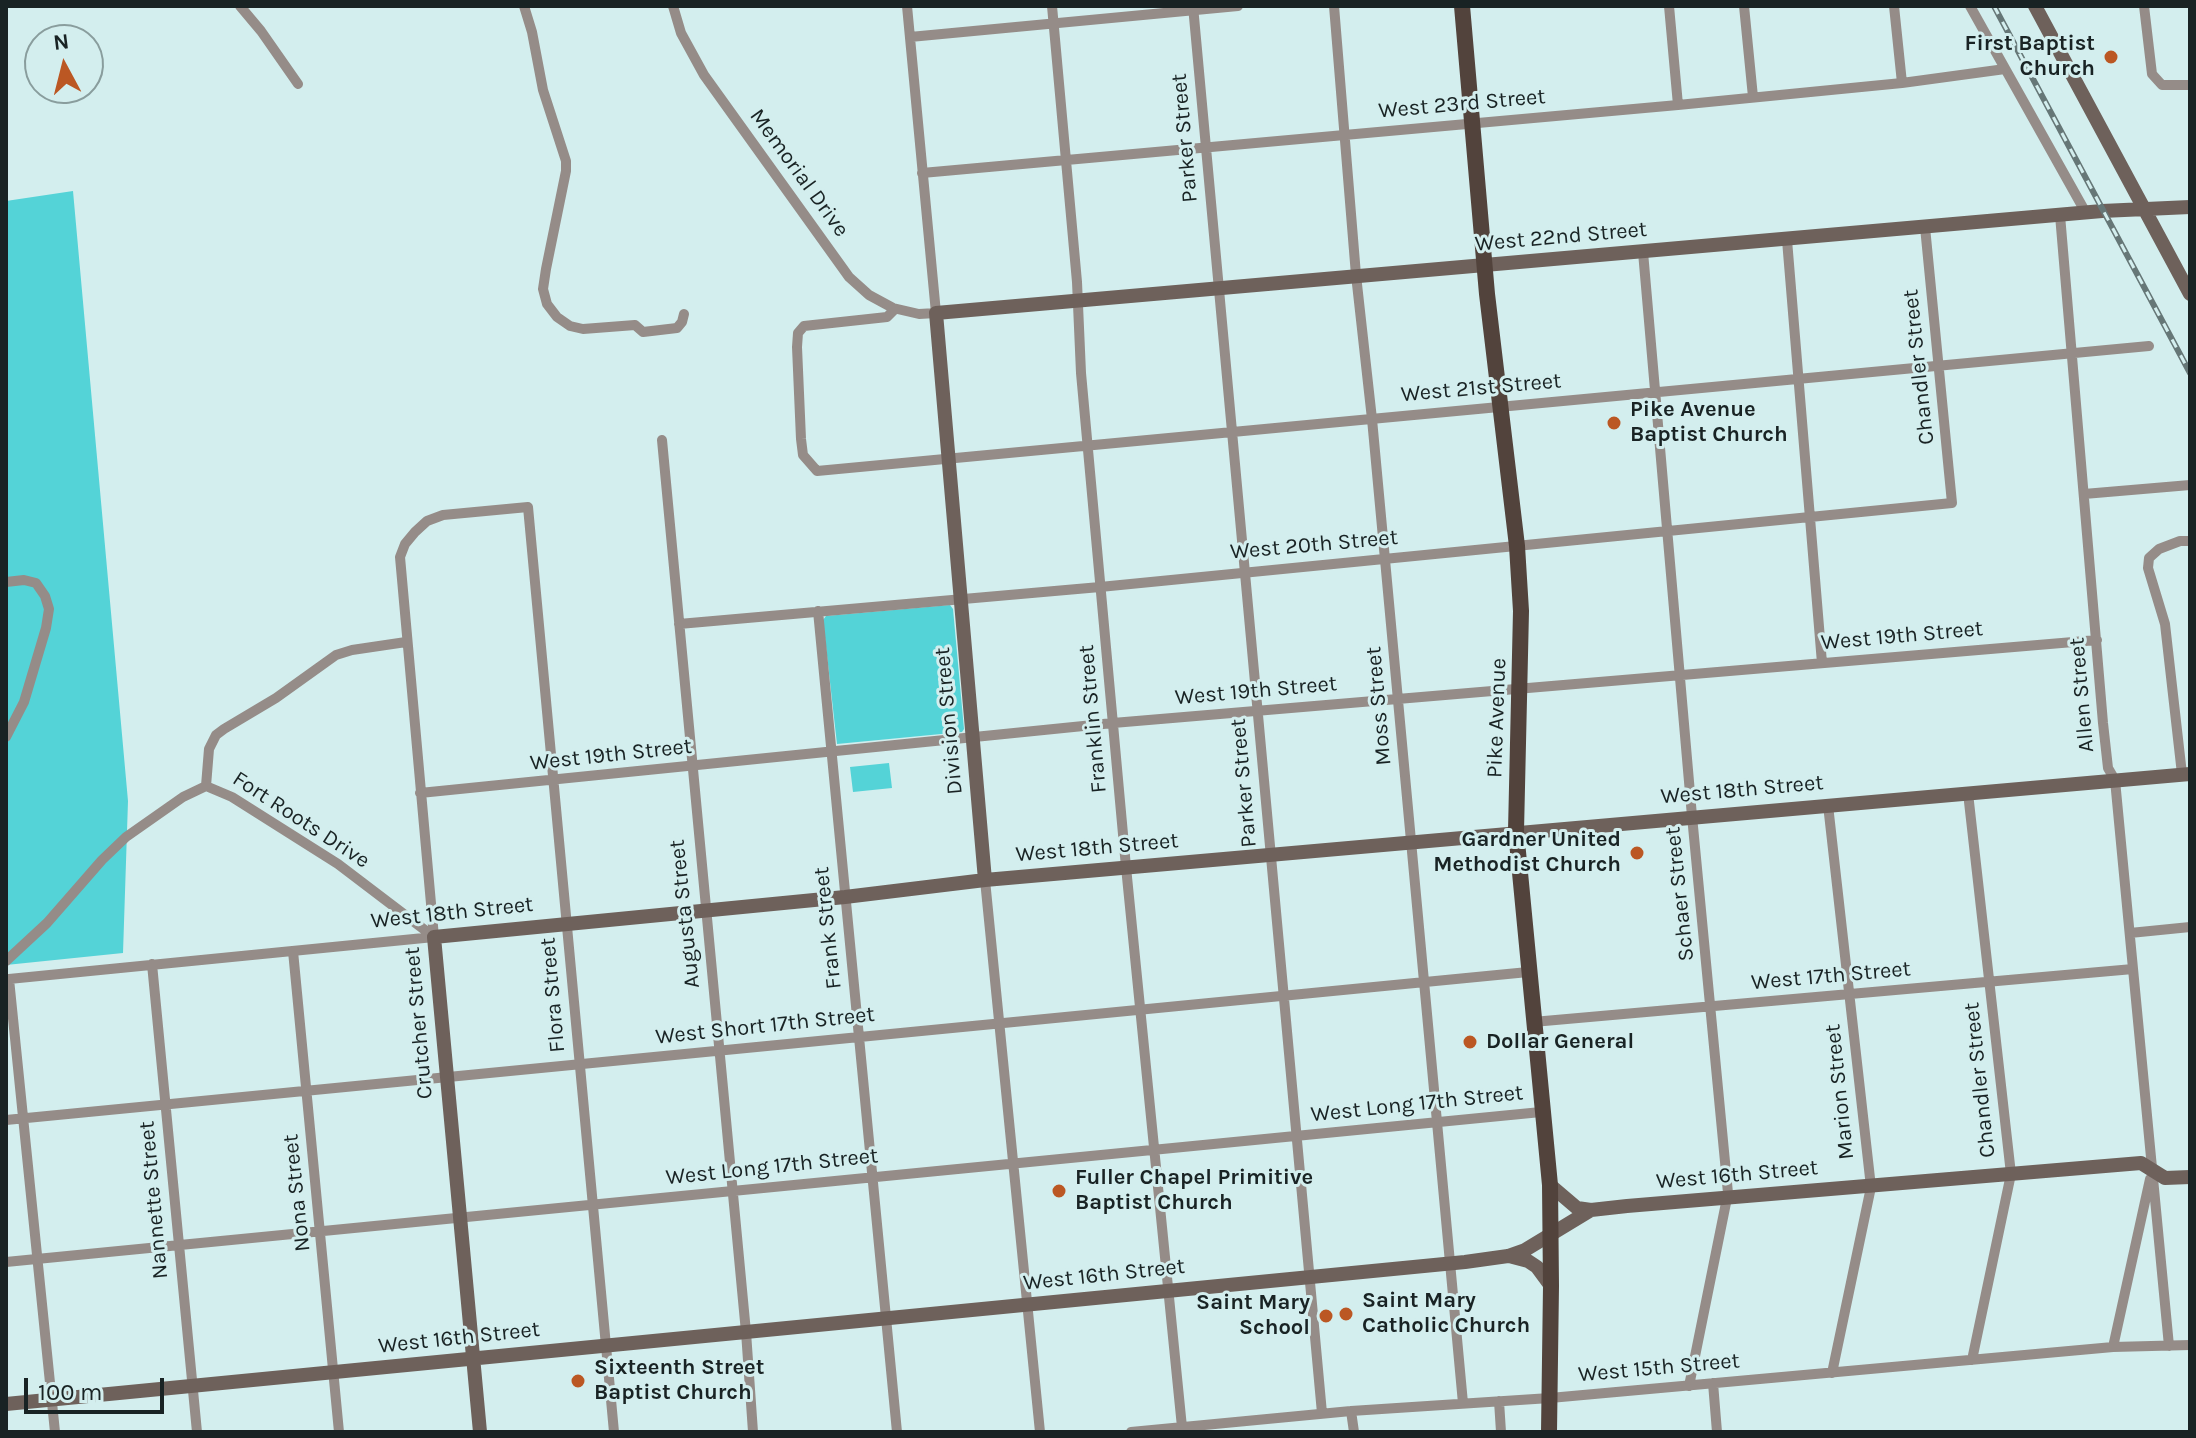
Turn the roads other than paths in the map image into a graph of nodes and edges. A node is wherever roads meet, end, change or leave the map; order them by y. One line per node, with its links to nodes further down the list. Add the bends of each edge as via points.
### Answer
1 (240, 6): 20 (street)
2 (524, 6): 43 (street, via 566,161 543,289 547,304 557,317 583,329 677,328)
3 (673, 6): 41 (street, Memorial Drive, via 704,75 849,277)
4 (907, 6): 17 (street, Division Street)
5 (1052, 6): 16 (street, Franklin Street)
6 (1238, 6): 15 (street)
7 (1334, 6): 25 (street, Moss Street)
8 (1462, 6): 24 (main road, Pike Avenue)
9 (1669, 6): 23 (street)
10 (1744, 6): 22 (street)
11 (1894, 6): 19 (street)
12 (1970, 6): 18 (street)
13 (2035, 6): 30 (street)
14 (2144, 6): 21 (street, via 2152,74 2173,87)
15 (1193, 8): 16 (street); 26 (street, Parker Street)
16 (1054, 23): 17 (street); 27 (street, Franklin Street)
17 (910, 37): 28 (street, Division Street)
18 (2005, 69): 19 (street, West 23rd Street); 31 (street)
19 (1902, 83): 22 (street, West 23rd Street)
20 (298, 84)
21 (2190, 85)
22 (1753, 97): 23 (street, West 23rd Street)
23 (1678, 105): 24 (street, West 23rd Street)
24 (1473, 123): 25 (street, West 23rd Street); 36 (main road, Pike Avenue)
25 (1346, 134): 26 (street, West 23rd Street); 37 (street, Moss Street)
26 (1206, 147): 27 (street, West 23rd Street); 38 (street, Parker Street)
27 (1066, 160): 28 (street, West 23rd Street); 40 (street, Franklin Street)
28 (922, 173): 42 (street, Division Street)
29 (2190, 207): 30 (street, West 22nd Street)
30 (2143, 208): 31 (street, West 22nd Street); 39 (street)
31 (2086, 213): 32 (street, West 22nd Street)
32 (2060, 215): 33 (street, West 22nd Street); 45 (street, Allen Street)
33 (1925, 227): 34 (street, West 22nd Street); 46 (street, Chandler Street)
34 (1787, 240): 35 (street, West 22nd Street); 47 (street)
35 (1643, 252): 36 (street, West 22nd Street); 48 (street, Schaer Street)
36 (1485, 266): 37 (street, West 22nd Street); 49 (main road, Pike Avenue)
37 (1356, 275): 38 (street, West 22nd Street); 50 (street, Moss Street)
38 (1219, 288): 40 (street, West 22nd Street); 51 (street, Parker Street)
39 (2190, 294)
40 (1077, 300): 42 (street, West 22nd Street); 53 (street, Franklin Street)
41 (895, 309): 42 (street, Memorial Drive); 54 (street, West 21st Street, via 887,317 804,326 798,333 803,455 817,471)
42 (936, 313): 54 (street, Division Street)
43 (684, 314)
44 (2149, 346): 45 (street, West 21st Street)
45 (2071, 353): 46 (street, West 21st Street); 56 (street, Allen Street)
46 (1939, 365): 47 (street, West 21st Street); 57 (street, Chandler Street)
47 (1798, 379): 48 (street, West 21st Street); 58 (street)
48 (1656, 392): 49 (street, West 21st Street); 59 (street, Schaer Street)
49 (1501, 407): 50 (street, West 21st Street); 61 (main road, Pike Avenue)
50 (1372, 419): 51 (street, West 21st Street); 62 (street, Moss Street)
51 (1232, 432): 53 (street, West 21st Street); 64 (street, Parker Street)
52 (662, 440): 69 (street, Augusta Street)
53 (1088, 446): 54 (street, West 21st Street); 66 (street, Franklin Street)
54 (947, 459): 67 (street, Division Street)
55 (2190, 485): 56 (street)
56 (2084, 494): 70 (street, Allen Street)
57 (1952, 503): 58 (street, West 20th Street)
58 (1810, 519): 59 (street, West 20th Street); 72 (street)
59 (1669, 532): 61 (street, West 20th Street); 73 (street, Schaer Street)
60 (2190, 541): 82 (street, via 2159,549 2149,558 2148,568 2165,624)
61 (1517, 546): 62 (street, West 20th Street); 74 (main road, Pike Avenue)
62 (1385, 558): 64 (street, West 20th Street); 75 (street, Moss Street)
63 (399, 562): 71 (street, Crutcher Street); 84 (street, Flora Street, via 405,544 427,521 528,507)
64 (1245, 571): 66 (street, West 20th Street); 76 (street, Parker Street)
65 (6, 582): 78 (street, via 36,583 49,609 24,702)
66 (1100, 587): 67 (street, West 20th Street); 77 (street, Franklin Street)
67 (960, 598): 68 (street, West 20th Street); 79 (street, Division Street)
68 (818, 611): 69 (street, West 20th Street); 80 (street, Frank Street)
69 (679, 624): 81 (street, Augusta Street)
70 (2097, 640): 72 (street, West 19th Street); 83 (street, Allen Street, via 2108,768)
71 (406, 642): 85 (street, via 336,655 224,729 209,749); 86 (street, Crutcher Street)
72 (1822, 663): 73 (street, West 19th Street)
73 (1681, 674): 74 (street, West 19th Street); 89 (street, Schaer Street)
74 (1521, 687): 75 (street, West 19th Street); 90 (main road, Pike Avenue)
75 (1398, 698): 76 (street, West 19th Street); 91 (street, Moss Street)
76 (1257, 712): 77 (street, West 19th Street); 92 (street, Parker Street)
77 (1113, 723): 79 (street, West 19th Street); 93 (street, Franklin Street)
78 (6, 737)
79 (972, 739): 80 (street, West 19th Street); 94 (street, Division Street)
80 (831, 753): 81 (street, West 19th Street); 95 (street, Frank Street)
81 (691, 767): 84 (street, West 19th Street); 96 (street, Augusta Street)
82 (2186, 774): 83 (street, West 18th Street)
83 (2115, 780): 87 (street, West 18th Street); 99 (street, Allen Street)
84 (553, 781): 86 (street, West 19th Street); 97 (street, Flora Street)
85 (206, 786): 100 (street, Fort Roots Drive, via 338,864); 102 (street, Fort Roots Drive, via 126,837)
86 (420, 793): 100 (street, Crutcher Street)
87 (1968, 793): 88 (street, West 18th Street); 107 (street, Chandler Street)
88 (1828, 805): 89 (street, West 18th Street); 108 (street, Marion Street)
89 (1692, 816): 90 (street, West 18th Street); 110 (street, Schaer Street)
90 (1516, 831): 91 (street, West 18th Street); 105 (main road, Pike Avenue)
91 (1411, 841): 92 (street, West 18th Street); 106 (street, Moss Street)
92 (1271, 855): 93 (street, West 18th Street); 109 (street, Parker Street)
93 (1126, 867): 94 (street, West 18th Street); 111 (street, Franklin Street)
94 (985, 880): 95 (street, West 18th Street); 113 (street, Division Street)
95 (845, 897): 96 (street, West 18th Street); 114 (street, Frank Street)
96 (705, 910): 97 (street, West 18th Street); 115 (street, Augusta Street)
97 (567, 924): 100 (street, West 18th Street); 116 (street, Flora Street)
98 (2190, 927): 99 (street)
99 (2130, 933): 104 (street, Allen Street)
100 (434, 937): 101 (street, West 18th Street); 117 (street, Crutcher Street)
101 (293, 951): 103 (street, West 18th Street); 118 (street, Nona Street)
102 (6, 961)
103 (152, 964): 119 (street, Nannette Street); 121 (street, West 18th Street, via 9,979)
104 (2133, 969): 107 (street, West 17th Street); 127 (street, Allen Street)
105 (1528, 972): 106 (street, West Short 17th Street); 112 (main road, Pike Avenue)
106 (1424, 982): 109 (street, West Short 17th Street); 123 (street, Moss Street)
107 (1989, 982): 108 (street, West 17th Street); 128 (street, Chandler Street)
108 (1849, 994): 110 (street, West 17th Street); 132 (street, Marion Street)
109 (1284, 995): 111 (street, West Short 17th Street); 124 (street, Parker Street)
110 (1711, 1006): 112 (street, West 17th Street); 134 (street, Schaer Street)
111 (1141, 1009): 113 (street, West Short 17th Street); 125 (street, Franklin Street)
112 (1533, 1022): 120 (main road, Pike Avenue)
113 (999, 1023): 114 (street, West Short 17th Street); 126 (street, Division Street)
114 (859, 1037): 115 (street, West Short 17th Street); 129 (street, Frank Street)
115 (719, 1050): 116 (street, West Short 17th Street); 133 (street, Augusta Street)
116 (580, 1064): 117 (street, West Short 17th Street); 135 (street, Flora Street)
117 (445, 1076): 118 (street, West Short 17th Street); 137 (street, Crutcher Street)
118 (307, 1090): 119 (street, West Short 17th Street); 138 (street, Nona Street)
119 (165, 1104): 121 (street, West Short 17th Street); 140 (street, Nannette Street)
120 (1541, 1112): 123 (street, West Long 17th Street); 131 (main road, Pike Avenue)
121 (24, 1118): 122 (street, West Short 17th Street); 142 (street)
122 (6, 1120)
123 (1437, 1122): 124 (street, West Long 17th Street); 144 (street, Moss Street)
124 (1297, 1136): 125 (street, West Long 17th Street); 145 (street, Parker Street)
125 (1154, 1149): 126 (street, West Long 17th Street); 147 (street, Franklin Street)
126 (1013, 1164): 129 (street, West Long 17th Street); 148 (street, Division Street)
127 (2152, 1169): 128 (street, West 16th Street, via 2141,1163); 130 (street, West 16th Street, via 2165,1178); 153 (street, Allen Street); 154 (street, Allen Street)
128 (2011, 1174): 132 (street, West 16th Street); 156 (street, Chandler Street)
129 (872, 1177): 133 (street, West Long 17th Street); 149 (street, Frank Street)
130 (2190, 1177)
131 (1550, 1185): 136 (street, via 1577,1208); 139 (main road, Pike Avenue)
132 (1871, 1187): 134 (street, West 16th Street); 158 (street, Marion Street)
133 (732, 1191): 135 (street, West Long 17th Street); 150 (street, Augusta Street)
134 (1727, 1198): 136 (street, West 16th Street); 161 (street, Schaer Street)
135 (593, 1204): 137 (street, West Long 17th Street); 152 (street, Flora Street)
136 (1591, 1210): 139 (street, West 16th Street)
137 (460, 1217): 138 (street, West Long 17th Street); 155 (street, Crutcher Street)
138 (320, 1231): 140 (street, West Long 17th Street); 157 (street, Nona Street)
139 (1551, 1233): 141 (street, West 16th Street); 146 (main road, Pike Avenue)
140 (179, 1245): 142 (street, West Long 17th Street); 160 (street, Nannette Street)
141 (1508, 1256): 144 (street, West 16th Street); 146 (street, via 1537,1267)
142 (38, 1259): 143 (street, West Long 17th Street); 163 (street)
143 (6, 1262)
144 (1451, 1263): 145 (street, West 16th Street); 165 (street, Moss Street)
145 (1310, 1277): 147 (street, West 16th Street); 168 (street, Parker Street)
146 (1551, 1286): 162 (main road, Pike Avenue)
147 (1167, 1291): 148 (street, West 16th Street); 169 (street, Franklin Street)
148 (1027, 1305): 149 (street, West 16th Street); 178 (street, Division Street)
149 (886, 1319): 150 (street, West 16th Street); 177 (street, Frank Street)
150 (746, 1332): 152 (street, West 16th Street); 176 (street, Augusta Street)
151 (2190, 1345): 153 (street, West 15th Street)
152 (606, 1346): 155 (street, West 16th Street); 175 (street, Flora Street)
153 (2169, 1346): 154 (street, West 15th Street)
154 (2113, 1347): 156 (street, West 15th Street)
155 (473, 1359): 157 (street, West 16th Street); 174 (street, Crutcher Street)
156 (1972, 1360): 158 (street, West 15th Street)
157 (334, 1373): 160 (street, West 16th Street); 173 (street, Nona Street)
158 (1832, 1373): 159 (street, West 15th Street)
159 (1713, 1383): 161 (street, West 15th Street); 183 (street)
160 (192, 1386): 163 (street, West 16th Street); 172 (street, Nannette Street)
161 (1689, 1386): 162 (street, West 15th Street)
162 (1550, 1398): 164 (street, West 15th Street); 182 (main road, Pike Avenue)
163 (52, 1400): 166 (street, West 16th Street); 171 (street)
164 (1499, 1401): 165 (street, West 15th Street); 181 (street)
165 (1463, 1403): 167 (street, West 15th Street)
166 (6, 1404)
167 (1351, 1411): 168 (street, West 15th Street); 180 (street)
168 (1322, 1413): 170 (street, West 15th Street)
169 (1182, 1427): 170 (street, West 15th Street); 179 (street, West 15th Street)
170 (1202, 1428)
171 (55, 1432)
172 (197, 1432)
173 (339, 1432)
174 (480, 1432)
175 (614, 1432)
176 (753, 1432)
177 (897, 1432)
178 (1040, 1432)
179 (1131, 1432)
180 (1354, 1432)
181 (1501, 1432)
182 (1549, 1432)
183 (1717, 1432)

